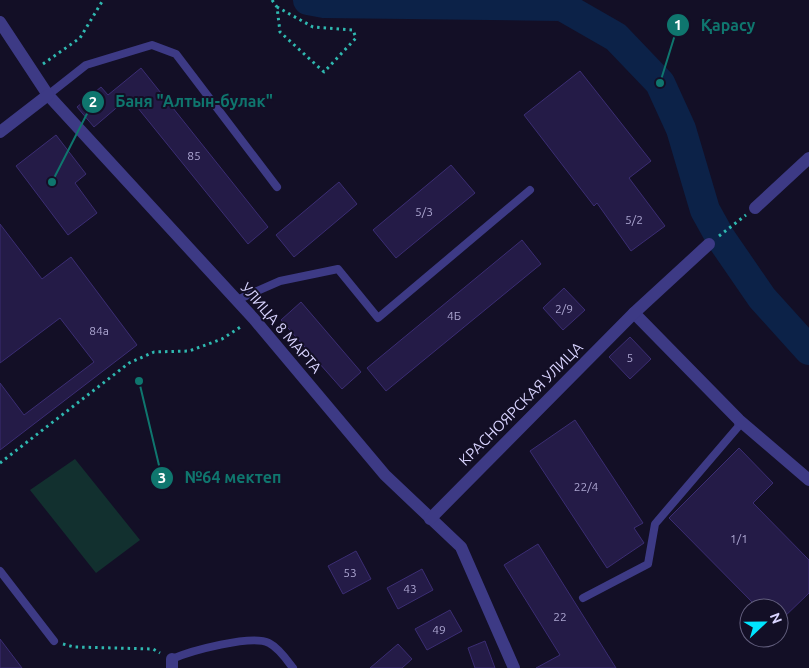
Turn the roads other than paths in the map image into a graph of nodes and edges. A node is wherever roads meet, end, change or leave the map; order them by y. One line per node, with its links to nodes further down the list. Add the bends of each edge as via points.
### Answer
1 (0, 22): 2 (street, УЛИЦА 8 МАРТА)
2 (48, 95): 3 (street); 5 (lane, via 86,65 152,45 176,54); 9 (street, УЛИЦА 8 МАРТА)
3 (0, 132)
4 (809, 158): 7 (street)
5 (277, 187)
6 (530, 190): 9 (lane, via 378,318 338,269 280,281)
7 (755, 208)
8 (712, 241): 10 (street, КРАСНОЯРСКАЯ УЛИЦА)
9 (237, 300): 13 (street, УЛИЦА 8 МАРТА, via 384,475)
10 (634, 313): 11 (street); 13 (street, КРАСНОЯРСКАЯ УЛИЦА)
11 (739, 420): 12 (street); 15 (lane, via 738,427 656,524 648,564)
12 (809, 480)
13 (430, 519): 19 (street, УЛИЦА 8 МАРТА, via 461,547)
14 (0, 571): 16 (lane)
15 (583, 598)
16 (54, 641)
17 (172, 664): 18 (lane, via 198,648 257,641 269,643)
18 (293, 668)
19 (514, 668)

